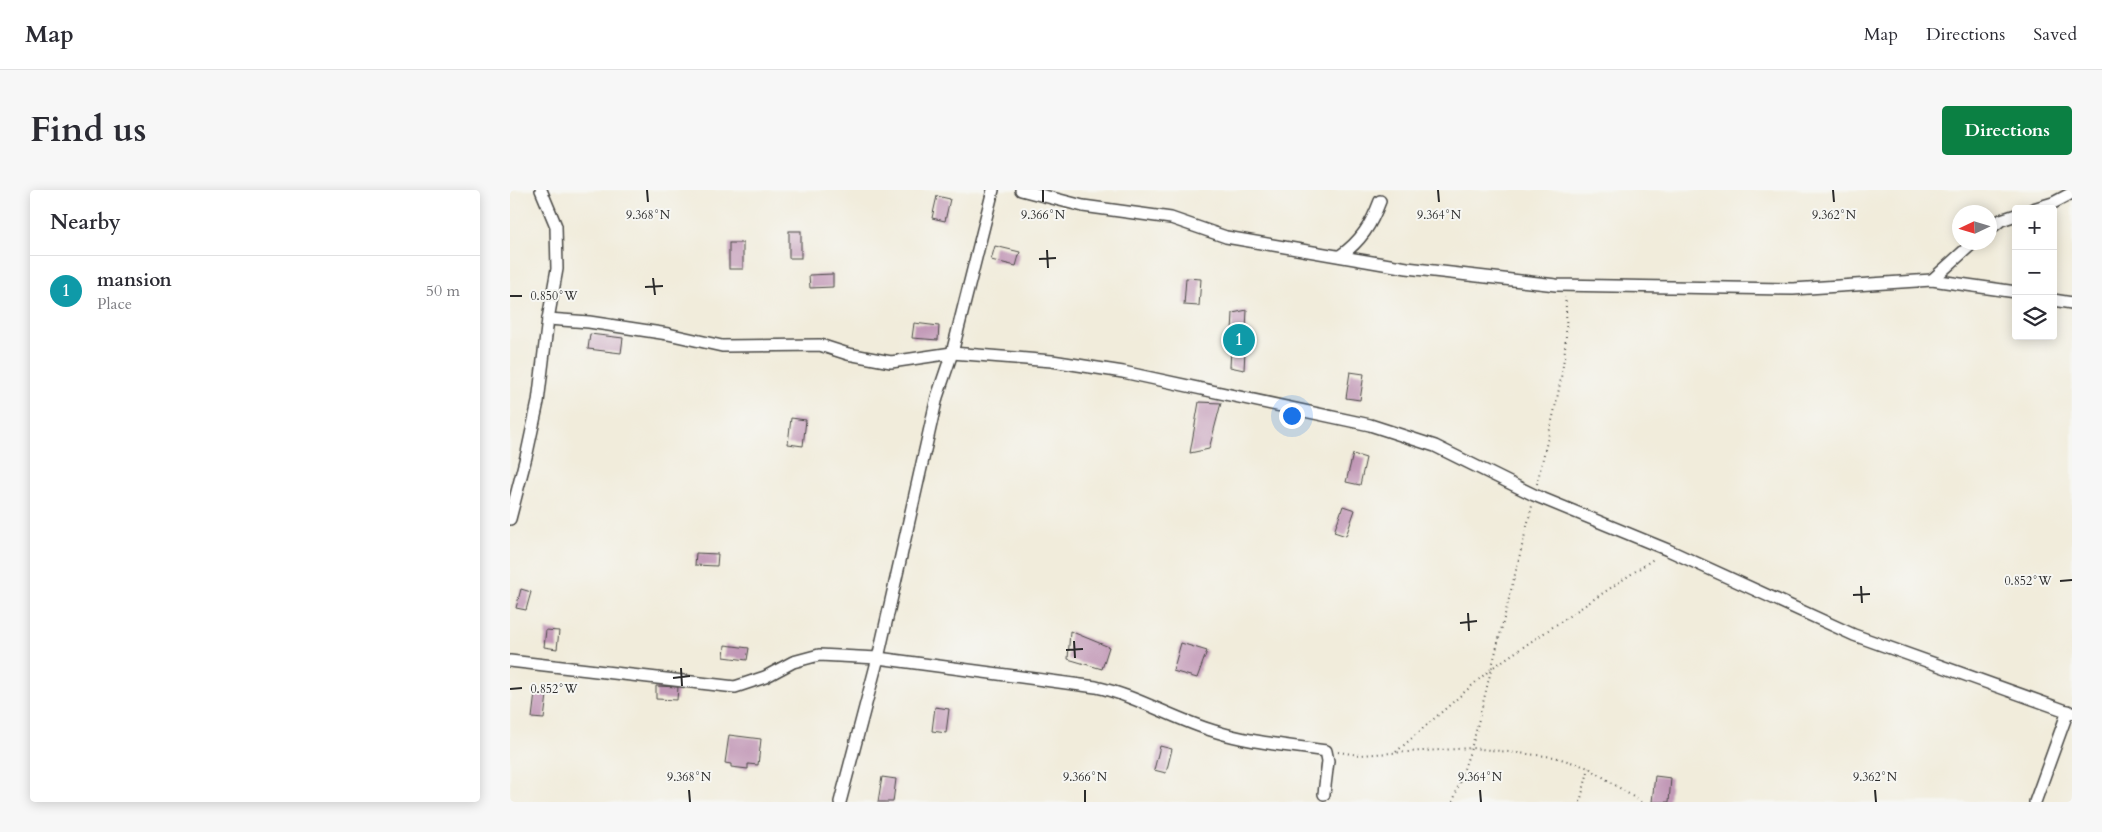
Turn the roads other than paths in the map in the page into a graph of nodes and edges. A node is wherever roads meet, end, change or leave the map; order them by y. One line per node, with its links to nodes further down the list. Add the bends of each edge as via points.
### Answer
1 (541, 190): 15 (street, via 556,226 558,246)
2 (993, 190): 16 (street)
3 (1021, 190): 10 (street, via 1082,206 1172,218 1226,237)
4 (2072, 193): 6 (street)
5 (1380, 201): 10 (street, via 1367,231 1355,246)
6 (2046, 205)
7 (2012, 216): 8 (street)
8 (1997, 223)
9 (1965, 250): 11 (street)
10 (1340, 256): 11 (street, via 1408,268 1564,285 1794,289)
11 (1932, 280): 12 (street)
12 (2012, 291)
13 (2057, 301): 14 (street)
14 (2072, 303)
15 (548, 319): 16 (street, via 668,334 722,346 820,345 891,362); 17 (street, via 538,402)
16 (952, 353): 18 (street, via 937,397); 20 (street, via 1052,361 1123,372 1370,425 1435,446 1534,495 1668,550 1854,635)
17 (510, 519)
18 (878, 658): 19 (street, via 818,655 735,687); 21 (street, via 1102,689 1212,731 1280,746 1326,751); 22 (street)
19 (510, 661)
20 (2070, 712): 23 (street)
21 (1324, 794)
22 (840, 802)
23 (2035, 802)

